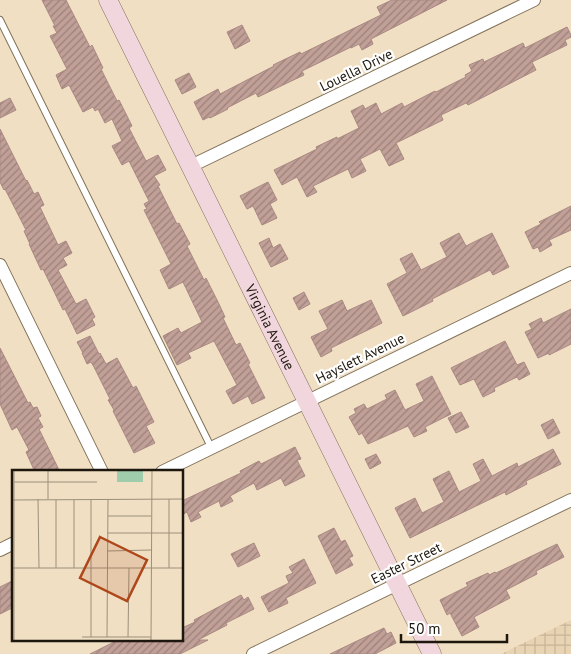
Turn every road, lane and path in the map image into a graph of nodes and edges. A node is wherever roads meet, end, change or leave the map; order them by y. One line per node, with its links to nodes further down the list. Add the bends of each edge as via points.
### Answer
1 (108, 0): 4 (street, Virginia Avenue)
2 (534, 0): 4 (street, Louella Drive)
3 (0, 20): 8 (lane)
4 (191, 166): 7 (street, Virginia Avenue)
5 (0, 265): 9 (street)
6 (571, 273): 7 (street, Hayslett Avenue)
7 (307, 401): 8 (street, Hayslett Avenue); 14 (street, Virginia Avenue)
8 (211, 447): 10 (street, Hayslett Avenue)
9 (101, 470)
10 (166, 470)
11 (571, 500): 14 (street, Easter Street)
12 (12, 544): 13 (street)
13 (0, 550)
14 (397, 584): 15 (street, Easter Street); 16 (street, Virginia Avenue)
15 (253, 654)
16 (432, 654)

